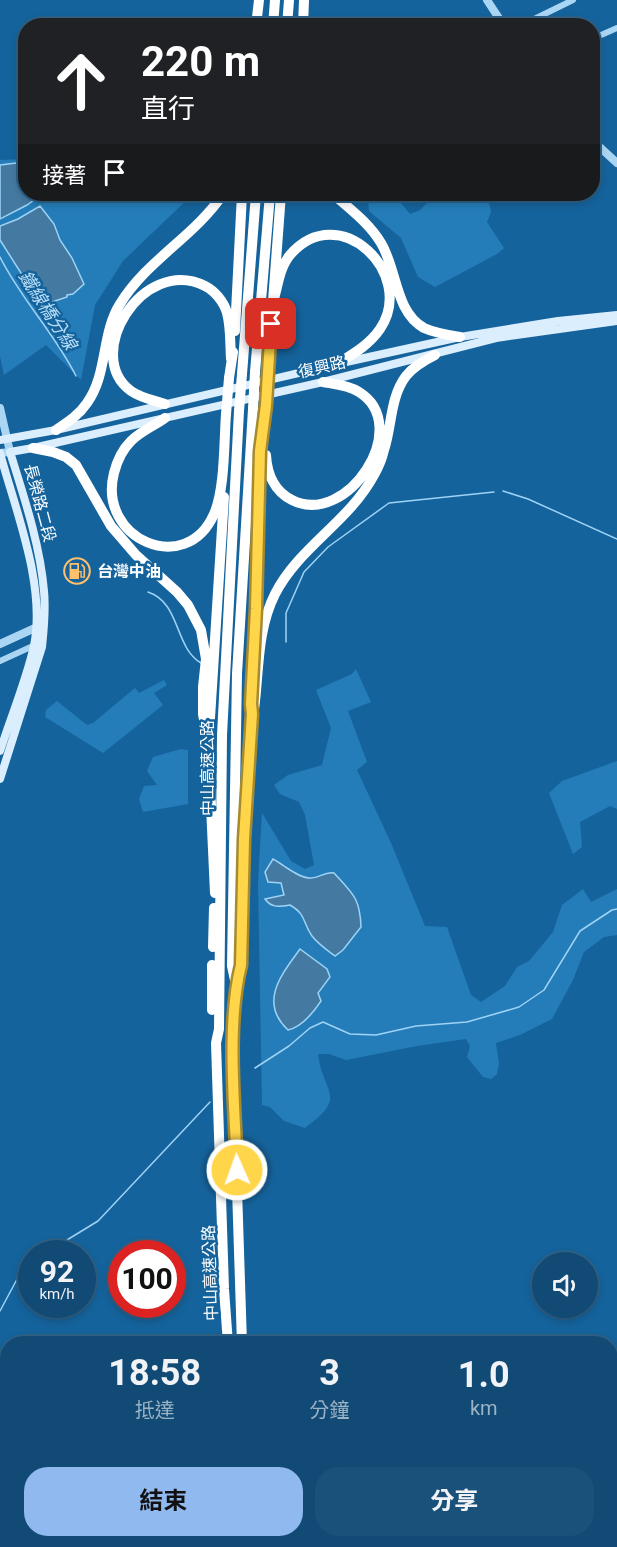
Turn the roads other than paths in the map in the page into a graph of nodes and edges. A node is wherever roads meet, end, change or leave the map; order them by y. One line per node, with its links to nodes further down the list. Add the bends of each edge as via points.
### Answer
1 (259, 0): 7 (highway)
2 (276, 0): 8 (highway)
3 (289, 0): 9 (highway)
4 (304, 0): 10 (highway)
5 (487, 0): 11 (street)
6 (573, 0): 12 (street)
7 (257, 18)
8 (274, 18)
9 (288, 18)
10 (303, 18)
11 (499, 18)
12 (536, 18)
13 (617, 28): 14 (street)
14 (600, 35)
15 (600, 147): 16 (street)
16 (617, 163)
17 (218, 201): 35 (highway, via 203,220 128,291 111,323 90,400)
18 (242, 201): 28 (highway)
19 (255, 201): 52 (highway, 中山高速公路, bridge, via 239,411 222,735)
20 (269, 201): 51 (highway, 中山高速公路, bridge, via 237,674 232,966)
21 (280, 201): 23 (highway)
22 (341, 201): 26 (highway, via 382,244 402,300 414,320 434,332)
23 (273, 302): 29 (highway, via 289,256 310,240 332,234 367,248 386,279 386,315 372,339); 34 (highway, bridge)
24 (617, 315): 26 (main road, 復興路)
25 (617, 321): 27 (main road, 復興路, via 516,334)
26 (460, 337): 29 (main road, 復興路)
27 (435, 355): 30 (main road, 復興路); 47 (highway, via 406,375 399,388 384,450 367,488 295,565 276,593 258,649)
28 (231, 359): 31 (highway, via 227,312 211,289 187,279 173,279 146,291 127,312 117,331 113,362 129,390); 40 (highway, bridge)
29 (337, 364): 31 (main road, 復興路)
30 (323, 382): 33 (main road, 復興路); 34 (highway, via 358,391 370,401 377,416 378,445 373,458 341,496 314,505 285,497 267,469)
31 (165, 404): 35 (main road, 復興路)
32 (0, 408): 36 (street, 長榮路二段)
33 (165, 418): 37 (main road, 復興路); 40 (highway, via 129,442 116,465 112,478 114,505 126,530 156,546 190,541 207,526 214,513)
34 (264, 424): 47 (highway)
35 (56, 430): 36 (main road, 復興路)
36 (4, 440): 38 (street, 長榮路二段)
37 (33, 448): 38 (main road, 復興路); 48 (highway, via 66,457 76,465 111,526 188,605 204,644 202,714)
38 (10, 452): 39 (street, 復興路); 42 (main road, 長榮路二段, via 41,568)
39 (0, 453): 41 (main road, 長榮路二段, via 33,571)
40 (222, 473): 48 (highway, via 224,503)
41 (35, 628): 42 (street); 43 (main road, 長榮路二段); 44 (street)
42 (44, 631): 43 (main road, 長榮路二段)
43 (38, 643): 45 (street); 46 (main road, 長榮路二段)
44 (0, 644)
45 (0, 661)
46 (16, 714): 49 (main road, 長榮路二段); 50 (main road, 長榮路二段)
47 (252, 714): 51 (highway, via 241,965)
48 (208, 741): 52 (highway, via 215,896 212,1029)
49 (0, 751)
50 (0, 778)
51 (236, 985): 54 (highway, 中山高速公路, via 233,1064)
52 (216, 1043): 53 (highway, 中山高速公路)
53 (228, 1336)
54 (242, 1336)

